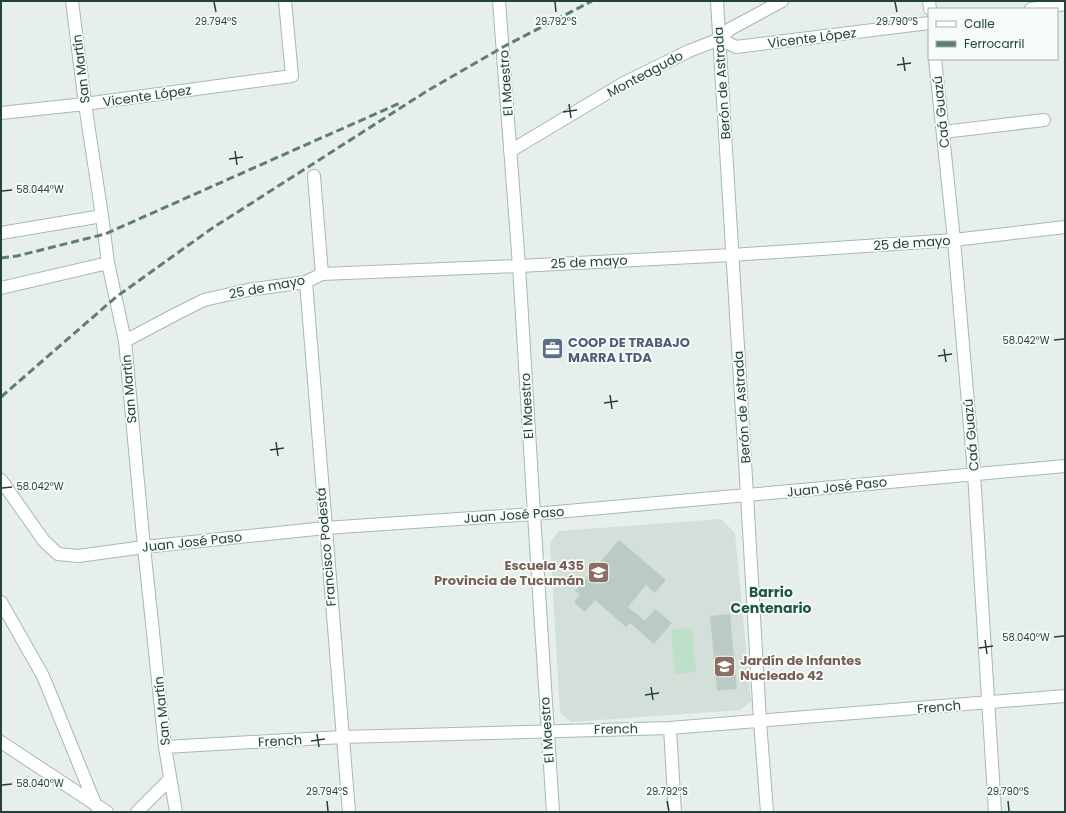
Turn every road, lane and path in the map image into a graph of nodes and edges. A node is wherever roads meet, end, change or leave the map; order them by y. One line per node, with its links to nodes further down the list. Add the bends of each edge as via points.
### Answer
1 (72, 1): 11 (street, San Martín)
2 (285, 1): 11 (street, Vicente López, via 292,76)
3 (499, 1): 15 (street, El Maestro)
4 (717, 1): 9 (street, Berón de Astrada)
5 (782, 1): 9 (street, Monteagudo, via 730,29)
6 (1065, 4): 7 (street)
7 (1038, 8)
8 (928, 23): 9 (street, Vicente López, via 736,47)
9 (720, 39): 15 (street, Monteagudo, via 689,51 624,83); 21 (street, Berón de Astrada)
10 (935, 60): 14 (street, Caá Guazú)
11 (85, 104): 12 (street, Vicente López); 17 (street, San Martín)
12 (1, 113)
13 (1044, 120): 14 (street)
14 (943, 132): 20 (street, Caá Guazú)
15 (510, 151): 23 (street, El Maestro)
16 (314, 176): 24 (street)
17 (102, 216): 19 (street); 22 (street, San Martín)
18 (1065, 227): 20 (street, 25 de mayo)
19 (1, 233)
20 (954, 240): 21 (street, 25 de mayo); 29 (street, Caá Guazú)
21 (732, 255): 23 (street, 25 de mayo); 31 (street, Berón de Astrada)
22 (108, 263): 26 (street); 27 (street, San Martín)
23 (519, 266): 24 (street, 25 de mayo); 32 (street, El Maestro)
24 (322, 274): 25 (street, 25 de mayo)
25 (306, 282): 27 (street, 25 de mayo, via 248,290 204,300); 33 (street, Francisco Podestá)
26 (1, 288)
27 (125, 341): 34 (street, San Martín)
28 (1065, 466): 29 (street, Juan José Paso)
29 (974, 473): 31 (street, Juan José Paso); 37 (street, Caá Guazú)
30 (1, 480): 34 (street, Juan José Paso, via 44,541 58,554 78,556)
31 (748, 495): 32 (street, Juan José Paso); 38 (street, Berón de Astrada)
32 (534, 514): 33 (street, Juan José Paso); 40 (street, El Maestro)
33 (325, 528): 34 (street, Juan José Paso); 41 (street, Francisco Podestá)
34 (144, 547): 43 (street, San Martín)
35 (1, 602): 45 (street, via 43,676)
36 (1065, 696): 37 (street, French)
37 (987, 703): 38 (street, French); 53 (street, Caá Guazú)
38 (760, 721): 39 (street, French); 52 (street, Berón de Astrada)
39 (670, 728): 40 (street, French); 51 (street)
40 (547, 730): 41 (street, French); 50 (street, El Maestro)
41 (342, 737): 43 (street, French); 49 (street, Francisco Podestá)
42 (1, 742): 45 (street)
43 (165, 747): 44 (street, San Martín)
44 (170, 779): 47 (street); 48 (street, San Martín)
45 (96, 806): 46 (street)
46 (107, 812)
47 (137, 812)
48 (176, 812)
49 (349, 812)
50 (553, 812)
51 (675, 812)
52 (767, 812)
53 (995, 812)

